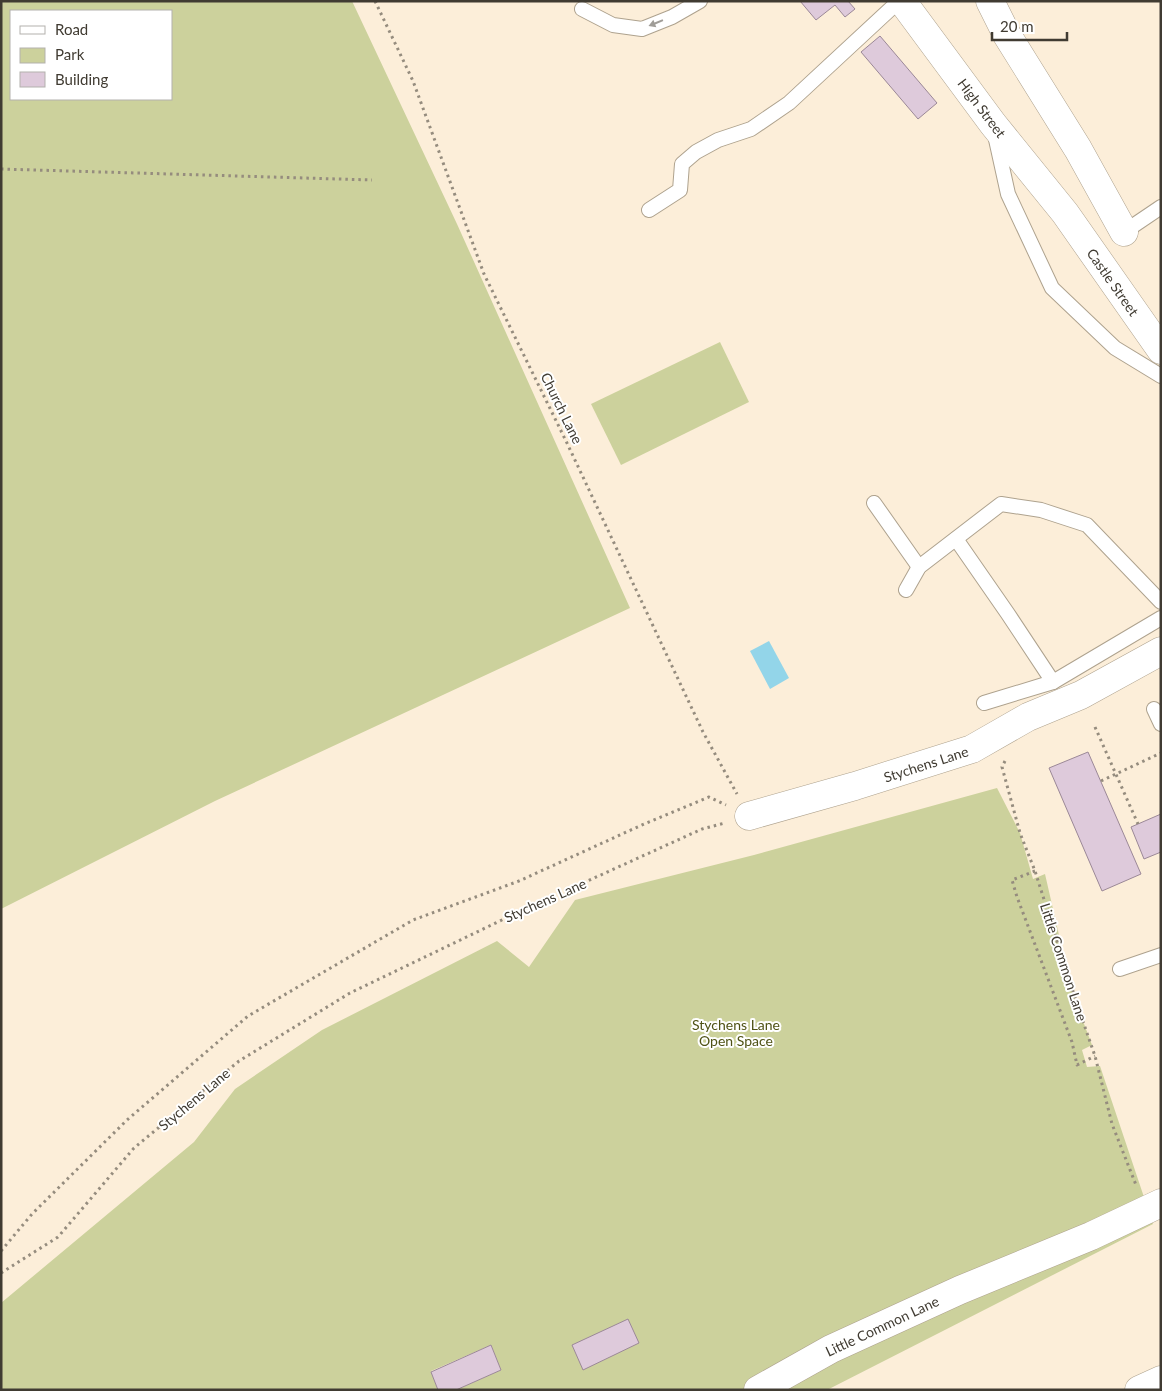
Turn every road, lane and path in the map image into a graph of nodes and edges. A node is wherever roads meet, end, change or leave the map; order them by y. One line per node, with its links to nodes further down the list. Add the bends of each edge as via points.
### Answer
1 (375, 1): 31 (path, Church Lane, via 413,81 484,274 703,732)
2 (700, 1): 5 (lane, one-way to 5, via 642,29 613,25)
3 (900, 1): 6 (street, High Street); 10 (lane, via 789,103 750,129 696,152 682,164 680,190)
4 (990, 1): 12 (street)
5 (582, 9)
6 (993, 124): 11 (street, High Street); 14 (lane, via 1008,194 1052,288 1115,348)
7 (1, 169): 8 (path)
8 (372, 180)
9 (1161, 207): 12 (lane)
10 (649, 210)
11 (1065, 213): 13 (street, Castle Street)
12 (1124, 232)
13 (1161, 350)
14 (1161, 376)
15 (874, 503): 17 (lane)
16 (956, 539): 17 (lane); 19 (lane, via 1002,504 1041,510 1087,525); 22 (lane)
17 (919, 567): 18 (lane)
18 (906, 590)
19 (1161, 602)
20 (1161, 618): 22 (lane)
21 (1161, 651): 31 (street, Stychens Lane, via 1081,694 1028,717 972,749)
22 (1053, 682): 23 (lane)
23 (984, 703)
24 (1154, 709): 25 (lane)
25 (1161, 724)
26 (1095, 727): 29 (path)
27 (1161, 753): 29 (path)
28 (1006, 759): 33 (path, Little Common Lane, via 1002,767 1020,833)
29 (1117, 774): 30 (path); 32 (path)
30 (1101, 781)
31 (750, 816): 38 (path, via 709,798 519,880 413,920 248,1016 127,1120 32,1214); 39 (path, Stychens Lane, via 702,830 506,918 350,993 239,1061 134,1148 58,1237)
32 (1138, 824)
33 (1035, 871): 36 (path, Little Common Lane); 36 (path, via 1012,880 1017,897 1072,1042 1077,1065)
34 (1161, 955): 35 (lane)
35 (1120, 969)
36 (1095, 1056): 37 (path, Little Common Lane, via 1112,1124)
37 (1153, 1206): 41 (street, Little Common Lane, via 831,1349)
38 (1, 1251)
39 (1, 1273)
40 (1161, 1380): 42 (street)
41 (758, 1390)
42 (1138, 1390)

